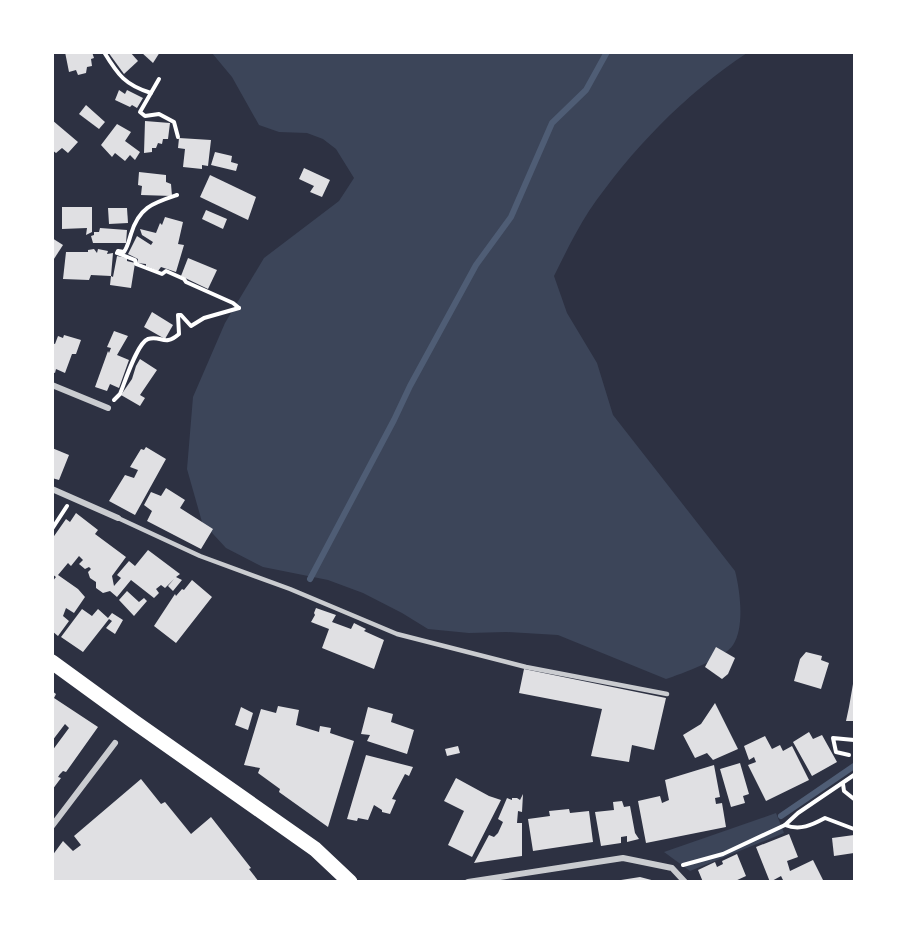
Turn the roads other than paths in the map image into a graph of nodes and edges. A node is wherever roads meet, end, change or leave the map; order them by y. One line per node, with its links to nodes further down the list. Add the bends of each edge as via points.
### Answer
1 (52, 385): 2 (street)
2 (108, 408)
3 (52, 489): 4 (street)
4 (118, 518): 6 (lane, via 200,556 397,634 526,667)
5 (52, 662): 9 (main road, via 315,849)
6 (667, 694)
7 (115, 743): 8 (street)
8 (52, 826)
9 (350, 882)
10 (468, 882): 11 (street, via 623,858 672,868)
11 (684, 882)

